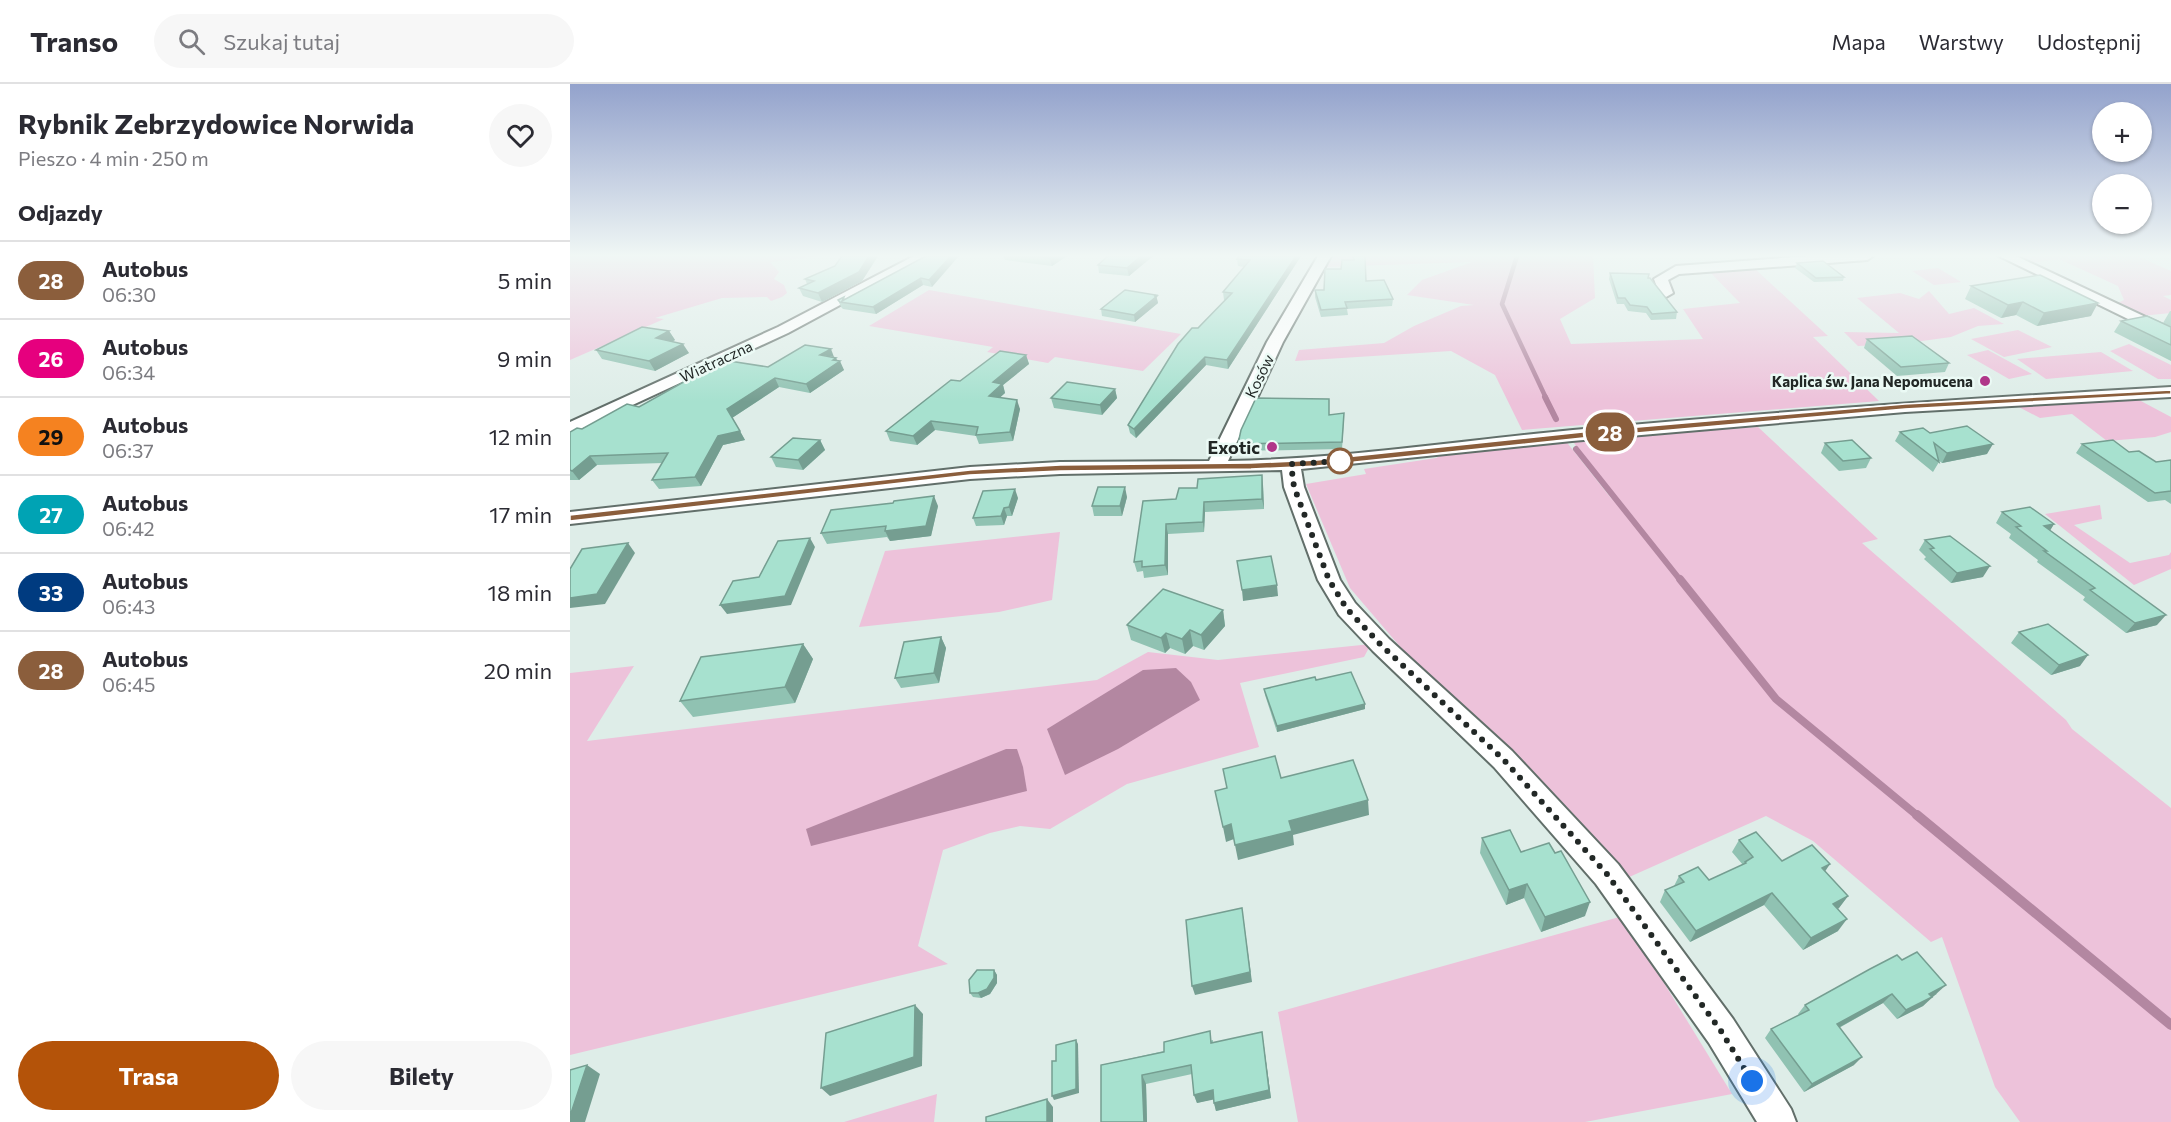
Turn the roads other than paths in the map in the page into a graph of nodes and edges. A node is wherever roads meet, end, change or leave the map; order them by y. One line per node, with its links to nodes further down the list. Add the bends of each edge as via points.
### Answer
1 (832, 304): 6 (street, Wiatraczna)
2 (1297, 304): 8 (street, Kosów)
3 (2108, 304): 4 (street)
4 (2171, 334)
5 (2171, 392): 7 (street, via 1905,407)
6 (570, 429)
7 (1291, 464): 8 (street); 10 (street, via 1294,487 1329,580 1347,609 1503,759 1607,874 1721,1031)
8 (1216, 466): 9 (street, via 970,472)
9 (570, 518)
10 (1778, 1122)

